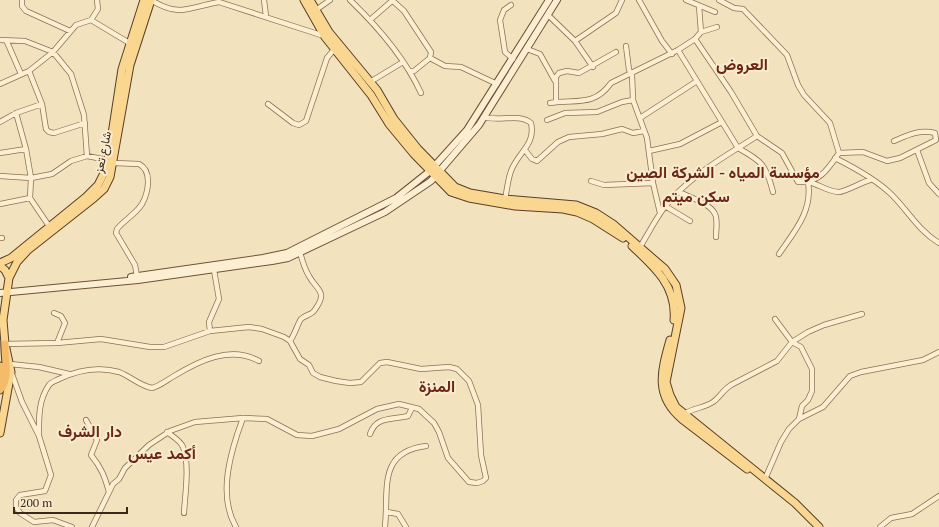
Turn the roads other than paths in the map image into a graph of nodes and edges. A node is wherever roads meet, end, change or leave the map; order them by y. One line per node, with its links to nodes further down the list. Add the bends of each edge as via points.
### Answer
1 (22, 0): 27 (street, via 22,6 26,11)
2 (97, 0): 24 (street, via 98,9)
3 (144, 0): 34 (main road, شارع تعز)
4 (151, 0): 17 (street, via 164,8 185,11); 34 (main road, شارع تعز)
5 (264, 0): 23 (street)
6 (304, 0): 29 (main road)
7 (310, 0): 20 (main road)
8 (330, 0): 20 (street)
9 (350, 0): 25 (street)
10 (393, 0): 25 (street); 42 (street, via 404,11 431,52)
11 (550, 0): 43 (main road)
12 (557, 0): 22 (main road)
13 (622, 0): 32 (street, via 616,13)
14 (639, 0): 41 (street)
15 (686, 0): 19 (street)
16 (719, 0): 78 (street, via 729,6 743,9 787,54 804,95 830,123)
17 (212, 2): 23 (street)
18 (511, 5): 43 (street, via 504,10 500,20 505,52)
19 (699, 6): 21 (street); 28 (street)
20 (316, 10): 35 (main road)
21 (715, 12)
22 (548, 15): 32 (street); 37 (main road)
23 (266, 16): 29 (street)
24 (91, 20): 27 (street, via 76,25); 34 (street)
25 (370, 20): 44 (street)
26 (717, 27): 28 (street)
27 (70, 31): 39 (street)
28 (701, 32): 30 (street)
29 (325, 37): 35 (main road)
30 (695, 39): 38 (street); 70 (street)
31 (0, 40): 33 (street)
32 (575, 41): 45 (street)
33 (7, 42): 39 (street, via 25,41); 48 (street)
34 (133, 45): 81 (main road, شارع تعز)
35 (336, 46): 51 (main road); 60 (street, via 327,58 306,121 299,125 293,123); 82 (main road, via 389,124)
36 (626, 46): 49 (street, via 629,70)
37 (526, 49): 54 (street, via 540,54); 62 (main road)
38 (678, 50): 41 (street); 50 (street)
39 (53, 52): 46 (street); 67 (street, via 71,74)
40 (616, 52): 45 (street)
41 (672, 54): 49 (street)
42 (430, 58): 47 (street); 53 (street, via 445,66 461,67)
43 (513, 59): 53 (main road)
44 (403, 62): 47 (street); 51 (street)
45 (593, 67): 54 (street, via 579,73 562,71 556,77)
46 (29, 71): 48 (street); 59 (street)
47 (411, 71): 55 (street)
48 (21, 74): 52 (street)
49 (632, 74): 56 (street); 57 (street, via 611,84 596,98)
50 (697, 81): 63 (street); 66 (street)
51 (370, 82): 82 (main road, via 394,119)
52 (0, 84)
53 (497, 84): 68 (main road)
54 (556, 84): 57 (street)
55 (421, 93)
56 (632, 100): 63 (street); 64 (street, via 597,112 565,113)
57 (556, 102): 58 (street)
58 (550, 103)
59 (42, 104): 61 (street); 67 (street, via 46,129 49,132 54,133)
60 (268, 104)
61 (16, 113): 65 (street); 73 (street)
62 (484, 117): 68 (main road); 74 (street, via 490,120 526,119 531,123 533,132)
63 (640, 118): 69 (street)
64 (547, 120)
65 (0, 122)
66 (722, 122): 72 (street); 76 (street, via 680,144)
67 (85, 123): 79 (street)
68 (476, 123): 82 (main road)
69 (644, 131): 74 (street, via 633,133 622,129 569,137 558,142 537,161); 76 (street)
70 (757, 136): 72 (street); 87 (street, via 782,153 798,182)
71 (894, 141): 75 (street, via 926,131 935,133 936,140)
72 (738, 148): 89 (street); 90 (street, via 758,159 768,173)
73 (26, 149): 77 (street); 84 (street)
74 (525, 150): 93 (street, via 511,170)
75 (916, 150): 78 (street, via 887,161 863,152); 91 (street, via 929,183)
76 (649, 151): 88 (street)
77 (0, 153)
78 (840, 153): 80 (street)
79 (87, 156): 81 (street); 84 (street, via 71,161 52,174)
80 (835, 158): 85 (street); 87 (street, via 821,177)
81 (111, 162): 98 (main road, شارع تعز, via 93,192); 109 (street, via 140,164 146,170 148,178 142,204 116,233 135,265); 110 (main road, شارع تعز, via 110,177 104,189 28,250 17,262)
82 (434, 171): 93 (main road, via 462,190); 99 (main road, via 419,190 385,212); 138 (main road, via 451,192 469,198 514,206 577,212 612,229 648,261 668,284 675,311 663,363 662,391 672,412)
83 (0, 176): 84 (street)
84 (31, 178): 92 (street)
85 (870, 180): 87 (street, via 840,192); 101 (street, via 881,185 922,230)
86 (591, 181): 88 (street, via 604,185)
87 (808, 182): 105 (street, via 808,206 802,220)
88 (653, 183): 96 (street)
89 (679, 192): 95 (street); 100 (street, via 703,202 714,211)
90 (773, 192)
91 (939, 194)
92 (30, 198): 94 (street); 98 (street)
93 (505, 199): 102 (main road, via 576,205 596,213 613,224)
94 (0, 204)
95 (665, 206): 96 (street); 97 (street)
96 (660, 213): 102 (street)
97 (690, 221)
98 (49, 226): 103 (main road, شارع تعز)
99 (341, 229): 104 (main road); 109 (main road, via 286,253)
100 (716, 237)
101 (939, 243)
102 (640, 247): 130 (main road, via 665,269 676,285 680,308 666,382 676,407)
103 (17, 252): 106 (main road, شارع تعز); 110 (main road, via 11,264)
104 (300, 252): 108 (main road, via 288,258); 116 (street, via 309,277 320,290 321,296 315,310 300,321 296,334)
105 (779, 254)
106 (0, 263)
107 (0, 266): 110 (main road, via 6,270)
108 (214, 270): 111 (main road, via 138,280); 115 (street, via 219,299 208,322)
109 (137, 276): 111 (main road)
110 (9, 278): 111 (main road, شارع تعز)
111 (3, 291): 119 (main road, شارع تعز)
112 (54, 313): 118 (street, via 61,316 65,323)
113 (862, 314): 117 (street, via 824,325)
114 (775, 319): 117 (street)
115 (210, 331): 116 (street, via 236,327 255,328 273,332); 118 (street, via 164,347 101,339)
116 (290, 341): 129 (street, via 300,359 309,365 313,373 336,381 361,382 380,363 387,362 421,369 457,369 469,380 478,405 481,455 486,478 477,483 469,482 448,458 434,423 419,409)
117 (792, 342): 130 (street, via 777,361 724,389 712,403); 132 (street, via 801,347 812,369 812,391 802,406)
118 (57, 343): 119 (street)
119 (5, 344): 122 (main road, شارع تعز); 128 (highway, via 7,374)
120 (939, 352): 132 (street, via 923,360 850,376 823,407)
121 (259, 361): 125 (street, via 233,354 215,356 196,363 152,388 108,370 95,369)
122 (10, 364): 124 (main road, شارع تعز); 125 (street, via 39,366)
123 (0, 366): 126 (highway)
124 (11, 372): 135 (main road, شارع تعز); 137 (street)
125 (69, 374): 137 (street, via 50,384 43,396 39,409)
126 (0, 378): 127 (highway)
127 (0, 382)
128 (0, 390)
129 (412, 408): 131 (street, via 399,404 377,409 339,429 312,436 297,435 267,419); 136 (street, via 408,416 379,421 373,426)
130 (684, 414): 138 (main road)
131 (243, 418): 134 (street, via 195,422); 150 (street, via 233,445 227,489 229,515)
132 (799, 419): 140 (street, via 781,442)
133 (86, 420): 141 (street, via 97,440 91,455 100,466)
134 (167, 432): 141 (street, via 125,468); 144 (street, via 183,446 186,457)
135 (0, 433)
136 (370, 434)
137 (39, 436): 145 (street, via 51,476 49,484 45,491 20,495 16,500 16,507 20,513)
138 (709, 437): 140 (main road)
139 (426, 446): 143 (street, via 402,453 391,464 386,483)
140 (765, 479): 152 (main road, via 800,507)
141 (109, 492): 149 (street)
142 (939, 496): 153 (street, via 912,514 891,518)
143 (387, 512): 146 (street); 151 (street, via 398,514)
144 (184, 513)
145 (34, 522): 147 (street); 148 (street, via 53,520)
146 (385, 526)
147 (32, 527)
148 (72, 527)
149 (92, 527)
150 (236, 527)
151 (406, 527)
152 (819, 527)
153 (880, 527)

